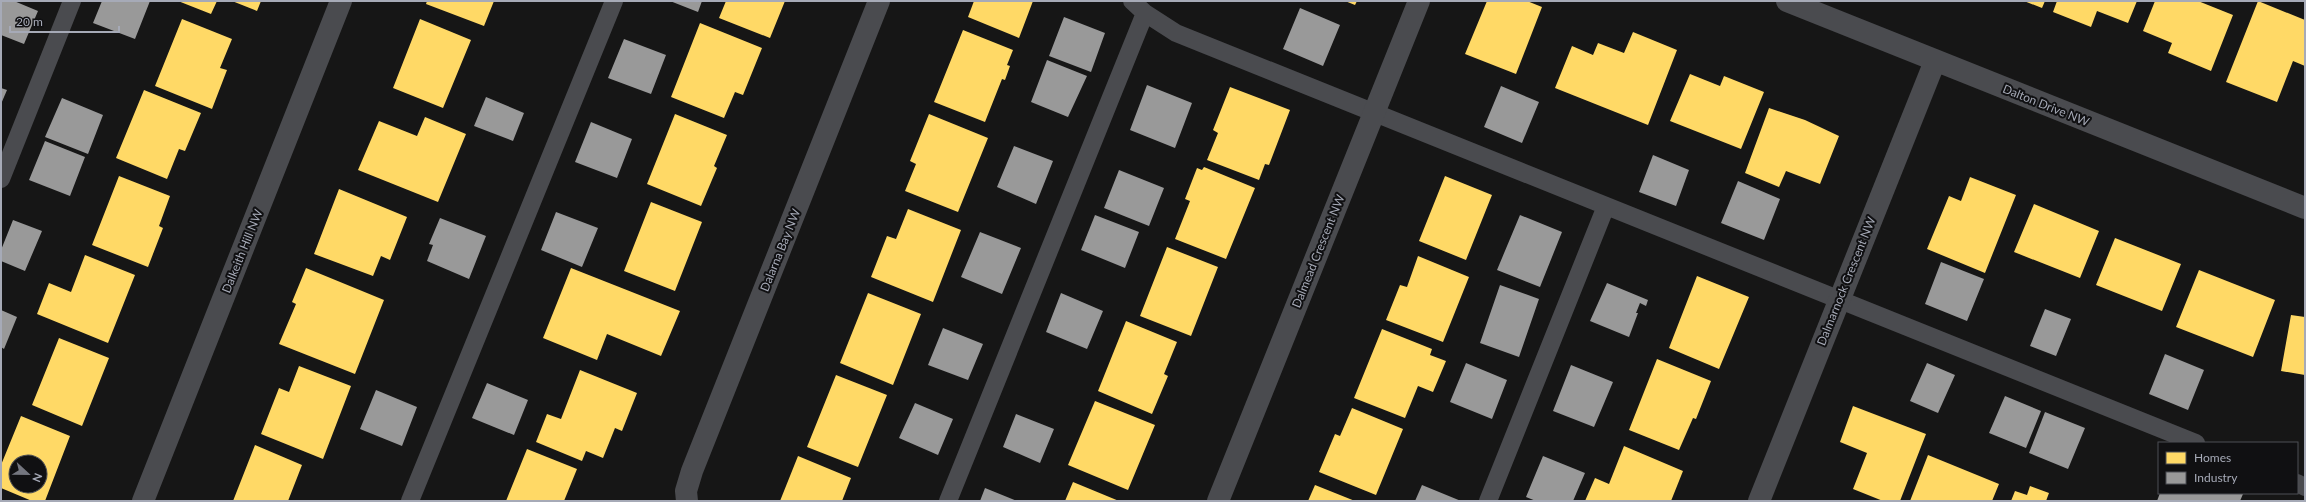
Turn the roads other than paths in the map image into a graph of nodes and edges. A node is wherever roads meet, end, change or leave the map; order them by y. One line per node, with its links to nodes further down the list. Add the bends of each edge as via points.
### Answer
1 (72, 1): 11 (lane)
2 (341, 1): 16 (street, Dalkeith Hill NW)
3 (614, 1): 17 (lane)
4 (879, 1): 18 (street, Dalarna Bay NW, via 692,471 686,491)
5 (1132, 1): 8 (lane)
6 (1419, 1): 10 (street, Dalmead Crescent NW)
7 (1787, 1): 9 (street, Dalton Drive NW)
8 (1145, 13): 10 (lane, via 1176,33); 19 (lane)
9 (1935, 61): 13 (street, Dalton Drive NW); 14 (street, Dalmarnock Crescent NW)
10 (1374, 113): 12 (lane); 20 (street, Dalmead Crescent NW)
11 (1, 179)
12 (1606, 206): 14 (lane); 21 (lane)
13 (2305, 208)
14 (1839, 300): 15 (lane); 22 (street, Dalmarnock Crescent NW)
15 (2194, 442)
16 (143, 501)
17 (410, 501)
18 (687, 501)
19 (948, 501)
20 (1218, 501)
21 (1488, 501)
22 (1759, 501)

